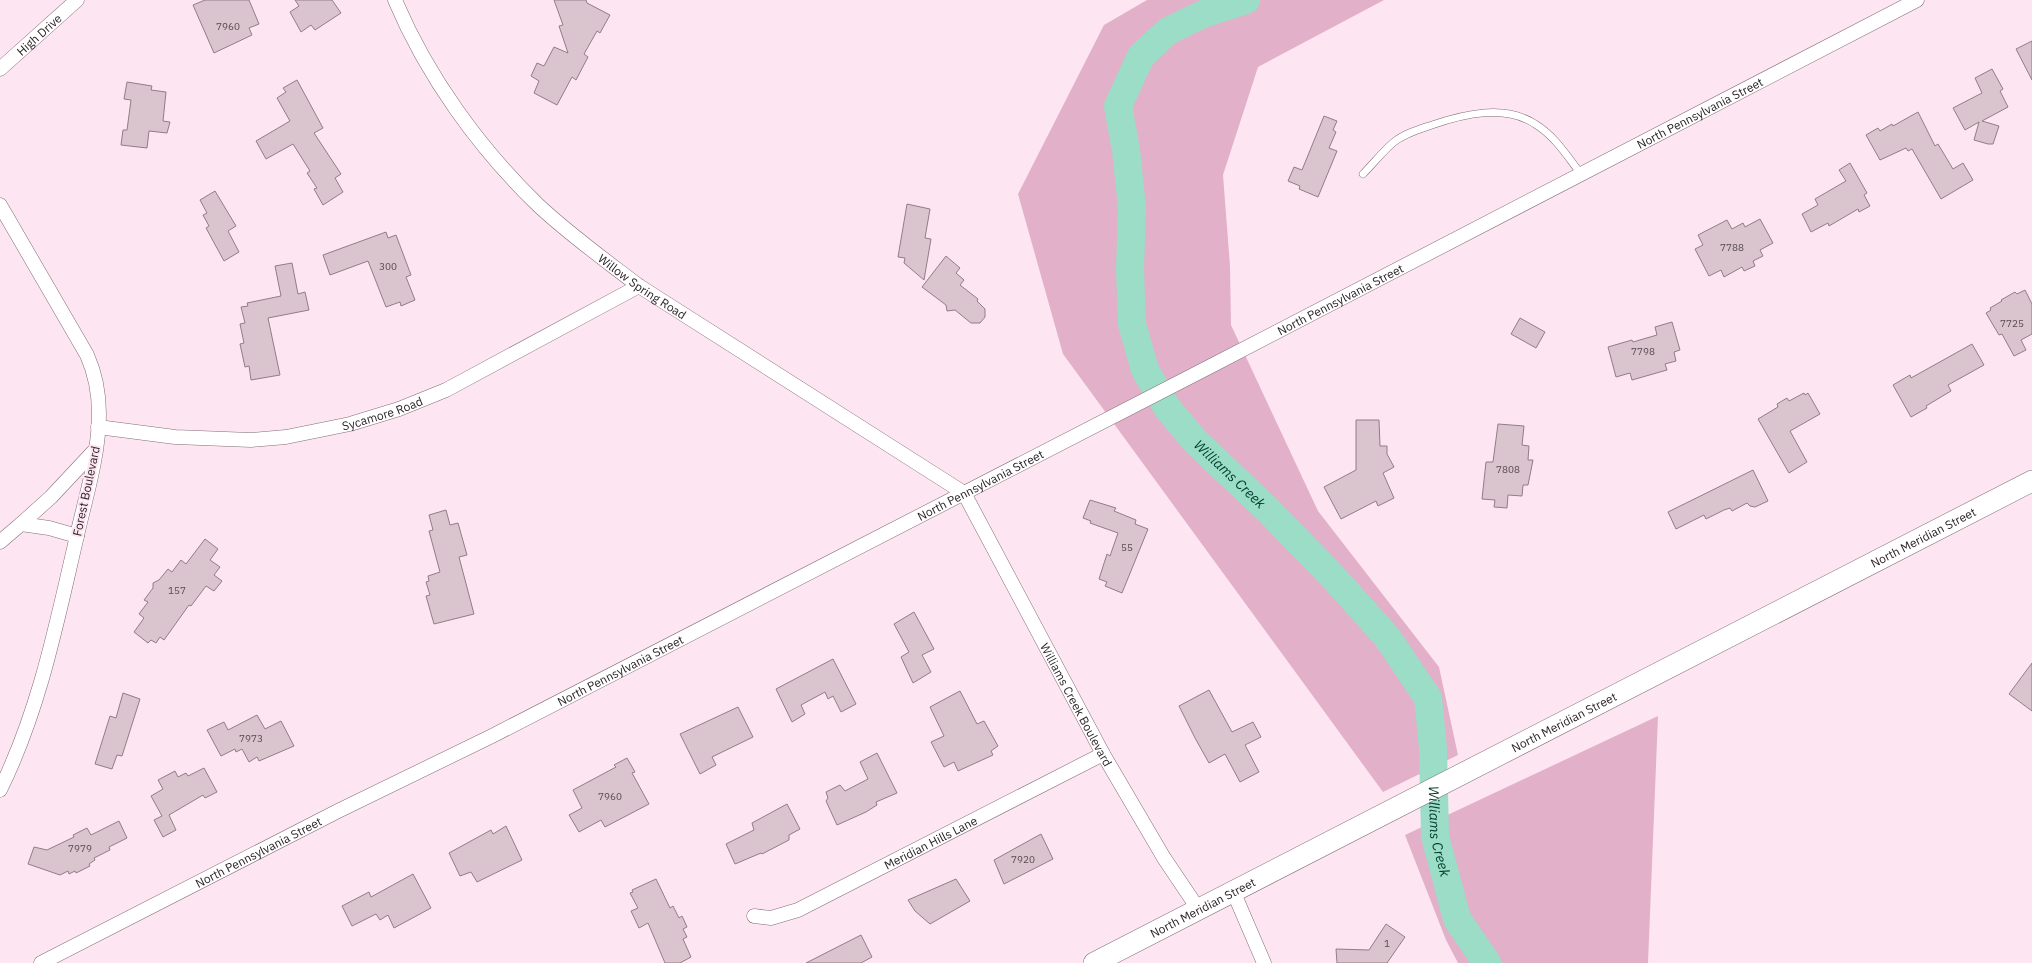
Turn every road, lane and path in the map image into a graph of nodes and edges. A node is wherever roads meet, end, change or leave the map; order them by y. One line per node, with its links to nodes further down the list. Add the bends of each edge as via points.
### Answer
1 (78, 0): 4 (street, High Drive)
2 (1917, 0): 6 (street, North Pennsylvania Street)
3 (399, 2): 8 (street, Willow Spring Road, via 411,36 427,63 497,161 538,205)
4 (0, 69)
5 (1363, 174): 6 (lane, via 1395,141 1419,129 1460,116 1490,112 1534,122 1550,134)
6 (1581, 174): 12 (street, North Pennsylvania Street)
7 (0, 205): 9 (street, Forest Boulevard, via 87,355 95,381)
8 (639, 286): 9 (street, Sycamore Road, via 446,390 350,424 286,437 251,440 176,437); 12 (street, Willow Spring Road)
9 (98, 427): 10 (street, Forest Boulevard)
10 (96, 449): 13 (street); 14 (street, Forest Boulevard)
11 (2032, 482): 18 (main road, North Meridian Street)
12 (964, 493): 16 (street, Williams Creek Boulevard); 21 (street, North Pennsylvania Street)
13 (21, 524): 14 (street); 15 (street)
14 (77, 536): 17 (street, Forest Boulevard, via 40,690)
15 (0, 542)
16 (1103, 754): 19 (street, Williams Creek Boulevard, via 1164,858); 20 (street, Meridian Hills Lane, via 798,910 771,918)
17 (0, 790)
18 (1233, 892): 19 (main road, North Meridian Street); 23 (street)
19 (1199, 910): 22 (main road, North Meridian Street)
20 (754, 916)
21 (41, 963)
22 (1094, 963)
23 (1264, 963)

